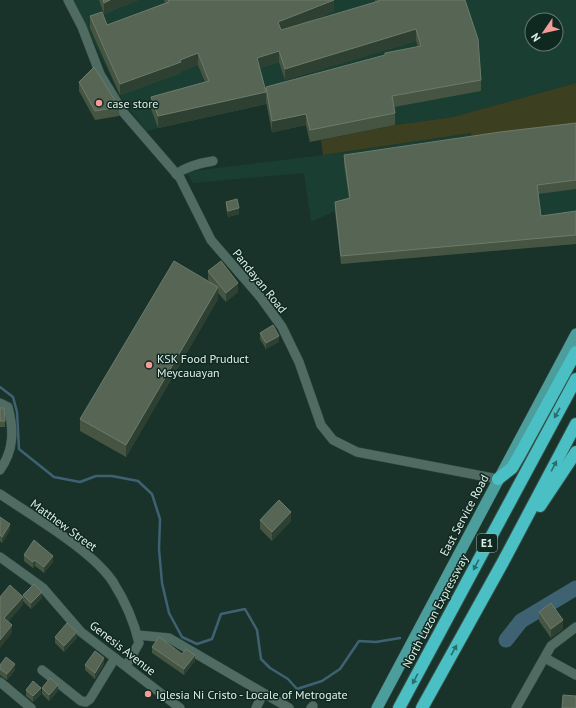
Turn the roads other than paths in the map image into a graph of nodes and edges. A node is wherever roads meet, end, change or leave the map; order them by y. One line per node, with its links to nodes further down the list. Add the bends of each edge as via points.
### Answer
1 (68, 0): 3 (street, Pandayan Road, via 82,27 100,74 111,93 123,112)
2 (214, 161): 3 (street, via 184,168)
3 (176, 174): 11 (street, Pandayan Road, via 211,240 261,298 282,327 299,362 321,425 333,440 357,452)
4 (576, 334): 11 (main road, East Service Road)
5 (576, 352): 11 (highway, via 512,468)
6 (576, 379): 31 (highway, North Luzon Expressway / E1, one-way to 31)
7 (0, 403): 10 (street, via 8,407 13,425 9,458)
8 (576, 424): 14 (highway, E1, one-way to 8)
9 (576, 452): 14 (highway)
10 (0, 470)
11 (498, 479): 30 (main road, East Service Road)
12 (0, 494): 16 (street, Matthew Street, via 88,555 112,580 133,620)
13 (0, 557): 17 (street, Genesis Avenue, via 43,588 81,632)
14 (503, 562): 32 (highway, E1, one-way to 14)
15 (576, 627): 18 (street, via 551,646)
16 (137, 635): 19 (street, Matthew Street, via 139,643); 23 (street, via 169,638)
17 (115, 658): 19 (street, Genesis Avenue); 24 (street)
18 (545, 658): 21 (street); 25 (street)
19 (126, 666): 27 (street, Genesis Avenue)
20 (42, 670): 24 (street)
21 (576, 675)
22 (0, 682): 26 (street)
23 (263, 694): 28 (street); 29 (street)
24 (85, 705)
25 (517, 706): 33 (street)
26 (30, 708)
27 (180, 708)
28 (256, 708)
29 (289, 708)
30 (377, 708)
31 (399, 708)
32 (422, 708)
33 (527, 708)

